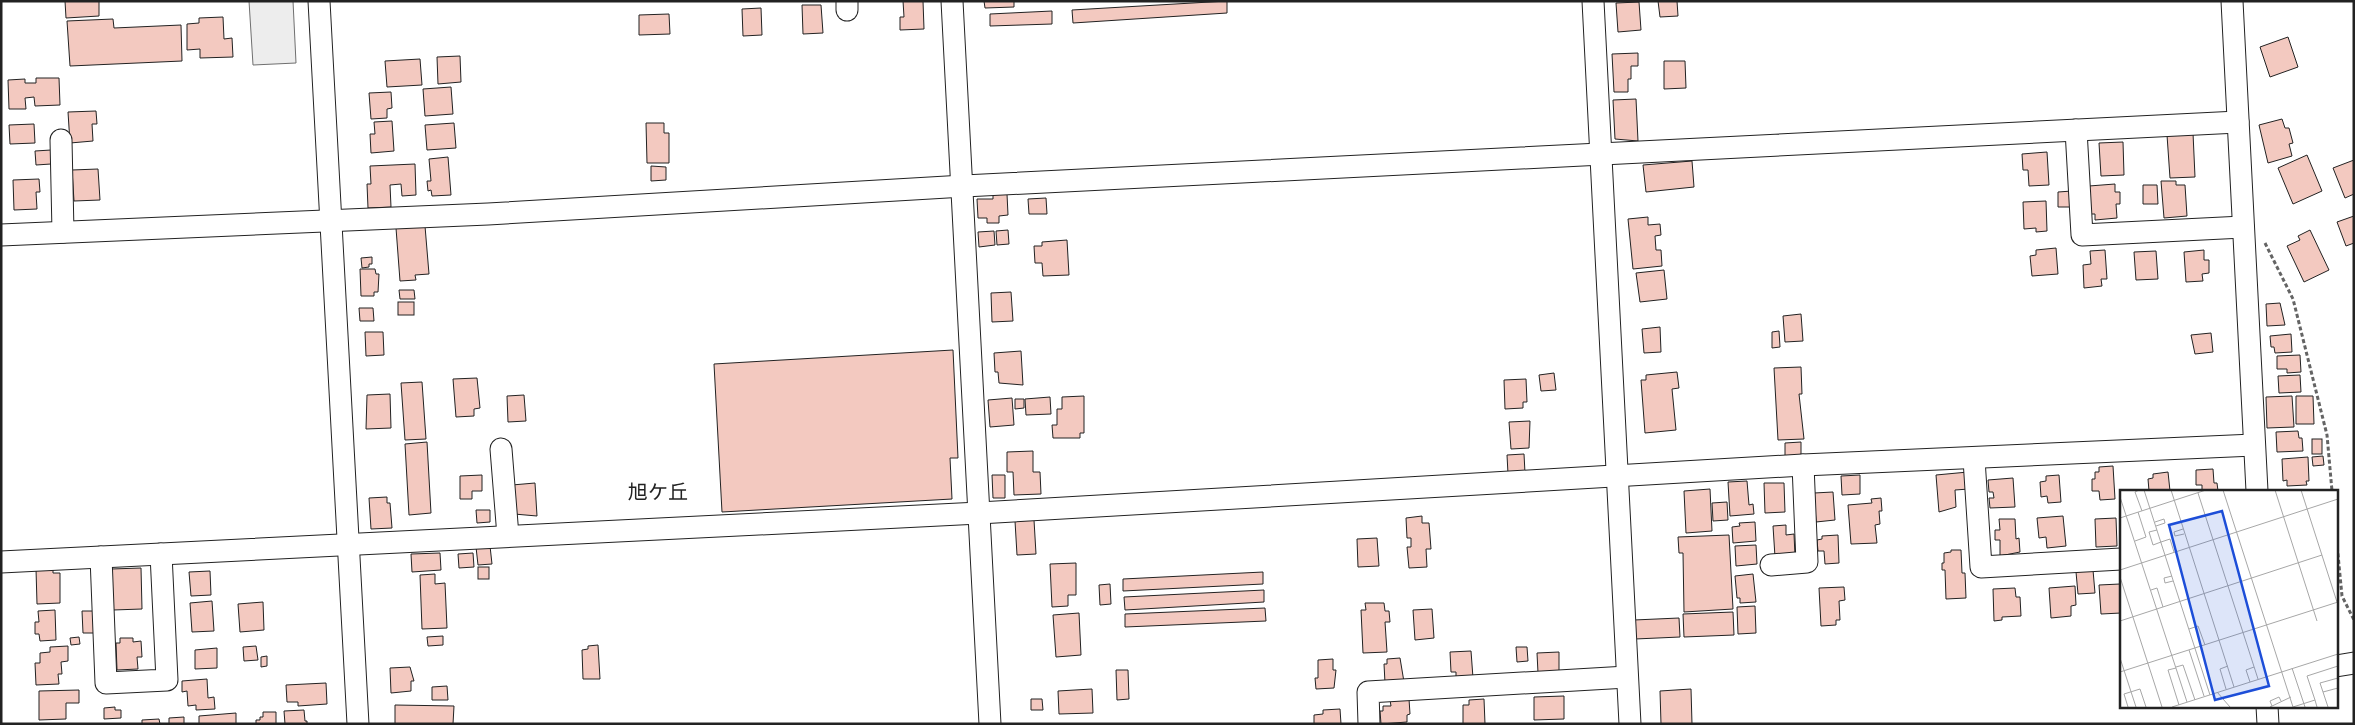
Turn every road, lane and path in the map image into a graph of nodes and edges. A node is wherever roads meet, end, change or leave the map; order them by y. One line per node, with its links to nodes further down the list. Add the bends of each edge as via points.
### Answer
1 (319, 1): 10 (street)
2 (952, 1): 9 (street)
3 (1593, 1): 8 (street)
4 (2232, 1): 5 (street)
5 (2238, 122): 6 (street); 11 (street)
6 (2076, 130): 8 (street); 11 (street, via 2082,235)
7 (61, 140): 12 (street)
8 (1602, 154): 9 (street); 19 (street)
9 (964, 186): 10 (street); 22 (street)
10 (331, 221): 12 (street); 24 (street)
11 (2243, 227): 15 (street)
12 (63, 232): 13 (street)
13 (1, 235)
14 (2264, 241): 21 (path, via 2293,299 2327,435)
15 (2254, 445): 17 (street); 20 (street)
16 (502, 448): 23 (street)
17 (1974, 458): 18 (street); 28 (street, via 1981,567)
18 (1803, 465): 19 (street); 30 (street, via 1807,562)
19 (1617, 476): 22 (street); 34 (street)
20 (2257, 490)
21 (2332, 490)
22 (978, 513): 23 (street); 37 (street)
23 (508, 536): 24 (street)
24 (347, 544): 25 (street); 36 (street)
25 (161, 554): 27 (street); 27 (street, via 167,680 150,681 106,683)
26 (2338, 555): 31 (path, via 2342,596)
27 (101, 557): 29 (street)
28 (2120, 559)
29 (1, 562)
30 (1771, 566)
31 (2354, 620)
32 (2354, 663): 33 (street)
33 (2338, 666)
34 (1627, 677): 38 (street, via 1368,692); 39 (street)
35 (2267, 708): 40 (street)
36 (358, 724)
37 (990, 724)
38 (1369, 724)
39 (1630, 724)
40 (2268, 724)

